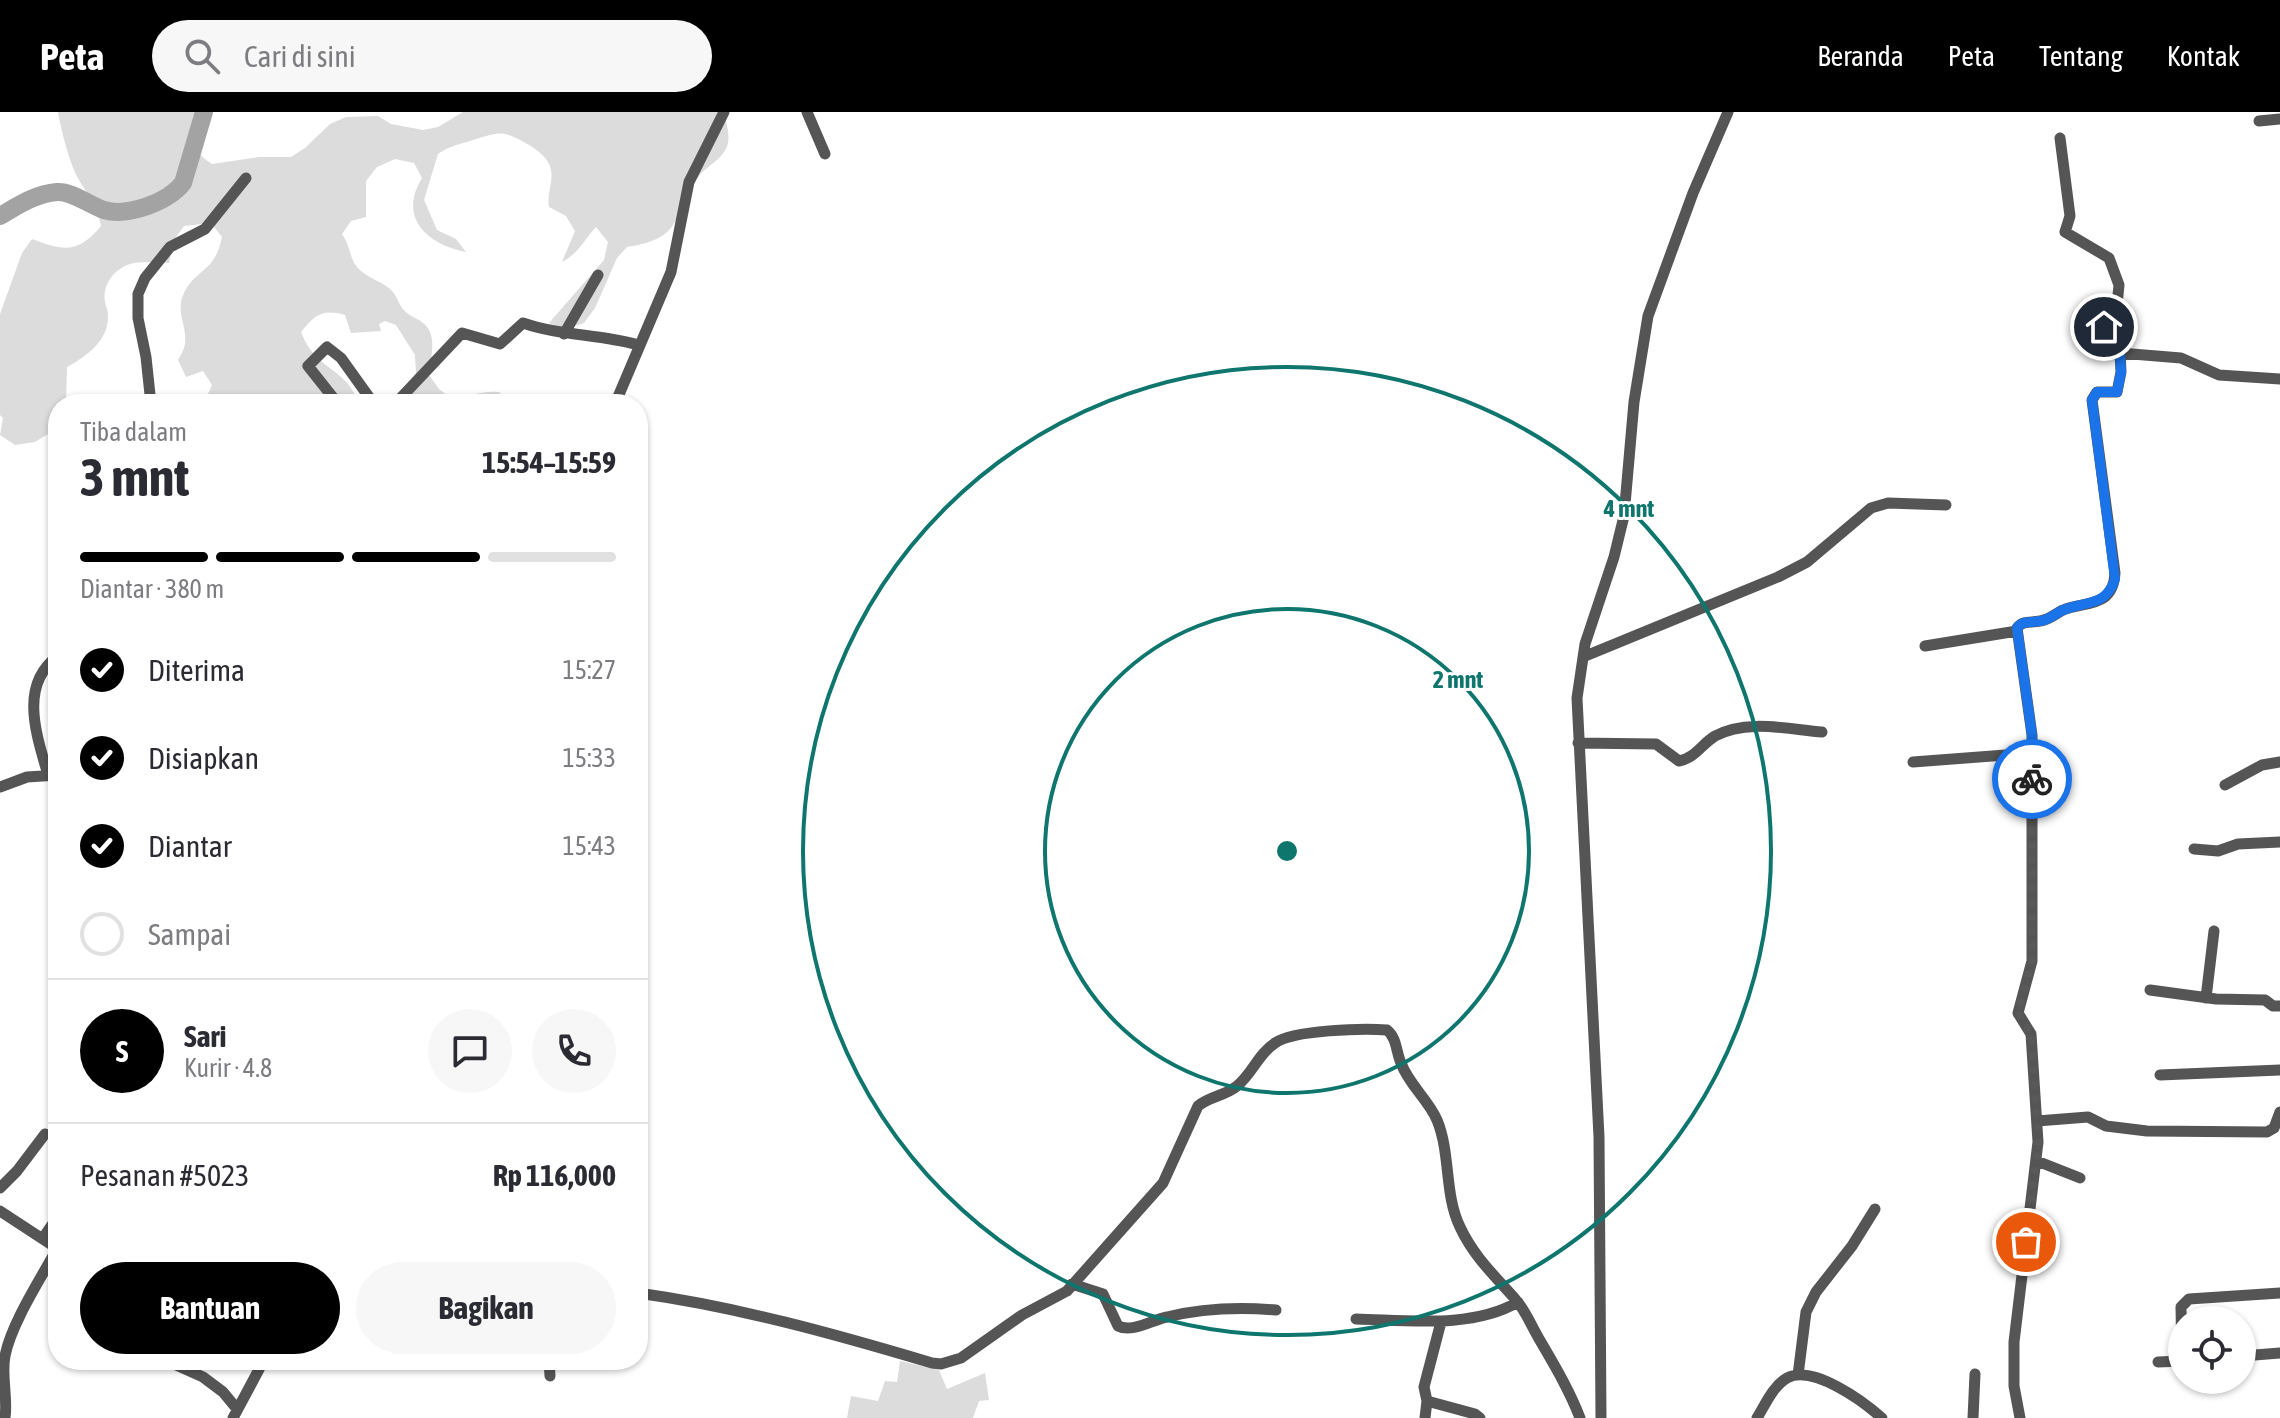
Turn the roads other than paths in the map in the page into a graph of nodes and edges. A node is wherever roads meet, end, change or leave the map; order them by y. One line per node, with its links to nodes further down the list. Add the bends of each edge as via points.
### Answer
1 (724, 112): 11 (street, via 689,182 671,272)
2 (807, 112): 7 (street)
3 (1728, 112): 22 (street, via 1648,316 1622,527)
4 (2280, 119): 5 (street)
5 (2259, 121)
6 (2060, 138): 12 (street, via 2070,216 2065,232 2109,258 2119,285 2116,315 2093,339 2095,349)
7 (825, 154)
8 (246, 178): 14 (street, via 205,229 170,247 140,289 138,318)
9 (598, 275): 10 (street)
10 (564, 334): 11 (street); 17 (street, via 523,323 500,344 462,333)
11 (638, 345): 18 (street)
12 (2120, 353): 13 (street, via 2181,358 2219,375); 20 (street, via 2117,392 2097,392 2092,400 2115,573 2109,591 2090,605 2022,623)
13 (2280, 379)
14 (150, 394)
15 (330, 394): 16 (street, via 308,366 327,347)
16 (367, 394)
17 (404, 394)
18 (619, 394)
19 (1946, 505): 22 (street, via 1888,503 1871,508 1807,562)
20 (2017, 631): 21 (street); 26 (street)
21 (1925, 646)
22 (1583, 657): 25 (street)
23 (48, 666): 27 (street, via 33,700 35,728)
24 (1822, 732): 25 (street, via 1734,728 1679,761 1656,744)
25 (1578, 743): 77 (street, via 1599,1137)
26 (2032, 753): 28 (street); 42 (street, via 2032,961 2018,1013 2031,1034)
27 (48, 762)
28 (1913, 762)
29 (2280, 762): 31 (street, via 2262,765)
30 (48, 775): 32 (street)
31 (2225, 785)
32 (0, 787)
33 (2280, 842): 34 (street)
34 (2194, 849)
35 (2214, 931): 37 (street)
36 (2150, 990): 37 (street)
37 (2206, 998): 38 (street, via 2265,1000)
38 (2280, 1006)
39 (2280, 1070): 40 (street)
40 (2160, 1075)
41 (2280, 1112): 42 (street, via 2267,1132 2147,1131 2106,1126 2088,1117)
42 (2037, 1121): 44 (street)
43 (45, 1134): 46 (street)
44 (2037, 1161): 45 (street); 81 (street, via 2014,1342)
45 (2080, 1178)
46 (0, 1188)
47 (1875, 1209): 69 (street, via 1811,1302)
48 (0, 1211): 50 (street)
49 (48, 1231): 50 (street)
50 (43, 1238): 51 (street)
51 (48, 1242)
52 (48, 1268): 73 (street, via 9,1341 4,1359)
53 (1072, 1284): 55 (street, via 972,1352 941,1364 819,1329); 56 (street, via 1163,1183 1198,1106 1241,1083 1274,1043 1302,1035 1383,1030 1392,1035 1405,1072 1437,1121 1459,1226 1478,1260); 58 (street, via 1103,1294 1118,1326 1126,1329 1215,1309)
54 (2280, 1293): 57 (street, via 2189,1299)
55 (648, 1294)
56 (1518, 1302): 60 (street); 76 (street)
57 (2182, 1306)
58 (1276, 1310)
59 (1356, 1319): 60 (street)
60 (1441, 1322): 71 (street, via 1424,1387)
61 (2280, 1353): 62 (street)
62 (2256, 1355)
63 (2168, 1361): 64 (street)
64 (2158, 1362)
65 (191, 1370): 72 (street, via 223,1392)
66 (259, 1370): 72 (street)
67 (550, 1370): 70 (street)
68 (1975, 1374): 80 (street)
69 (1798, 1375): 78 (street, via 1779,1385); 79 (street, via 1834,1386)
70 (550, 1376)
71 (1427, 1401): 74 (street); 75 (street)
72 (235, 1413)
73 (5, 1418)
74 (1425, 1418)
75 (1480, 1418)
76 (1580, 1418)
77 (1601, 1418)
78 (1757, 1418)
79 (1882, 1418)
80 (1973, 1418)
81 (2020, 1418)

